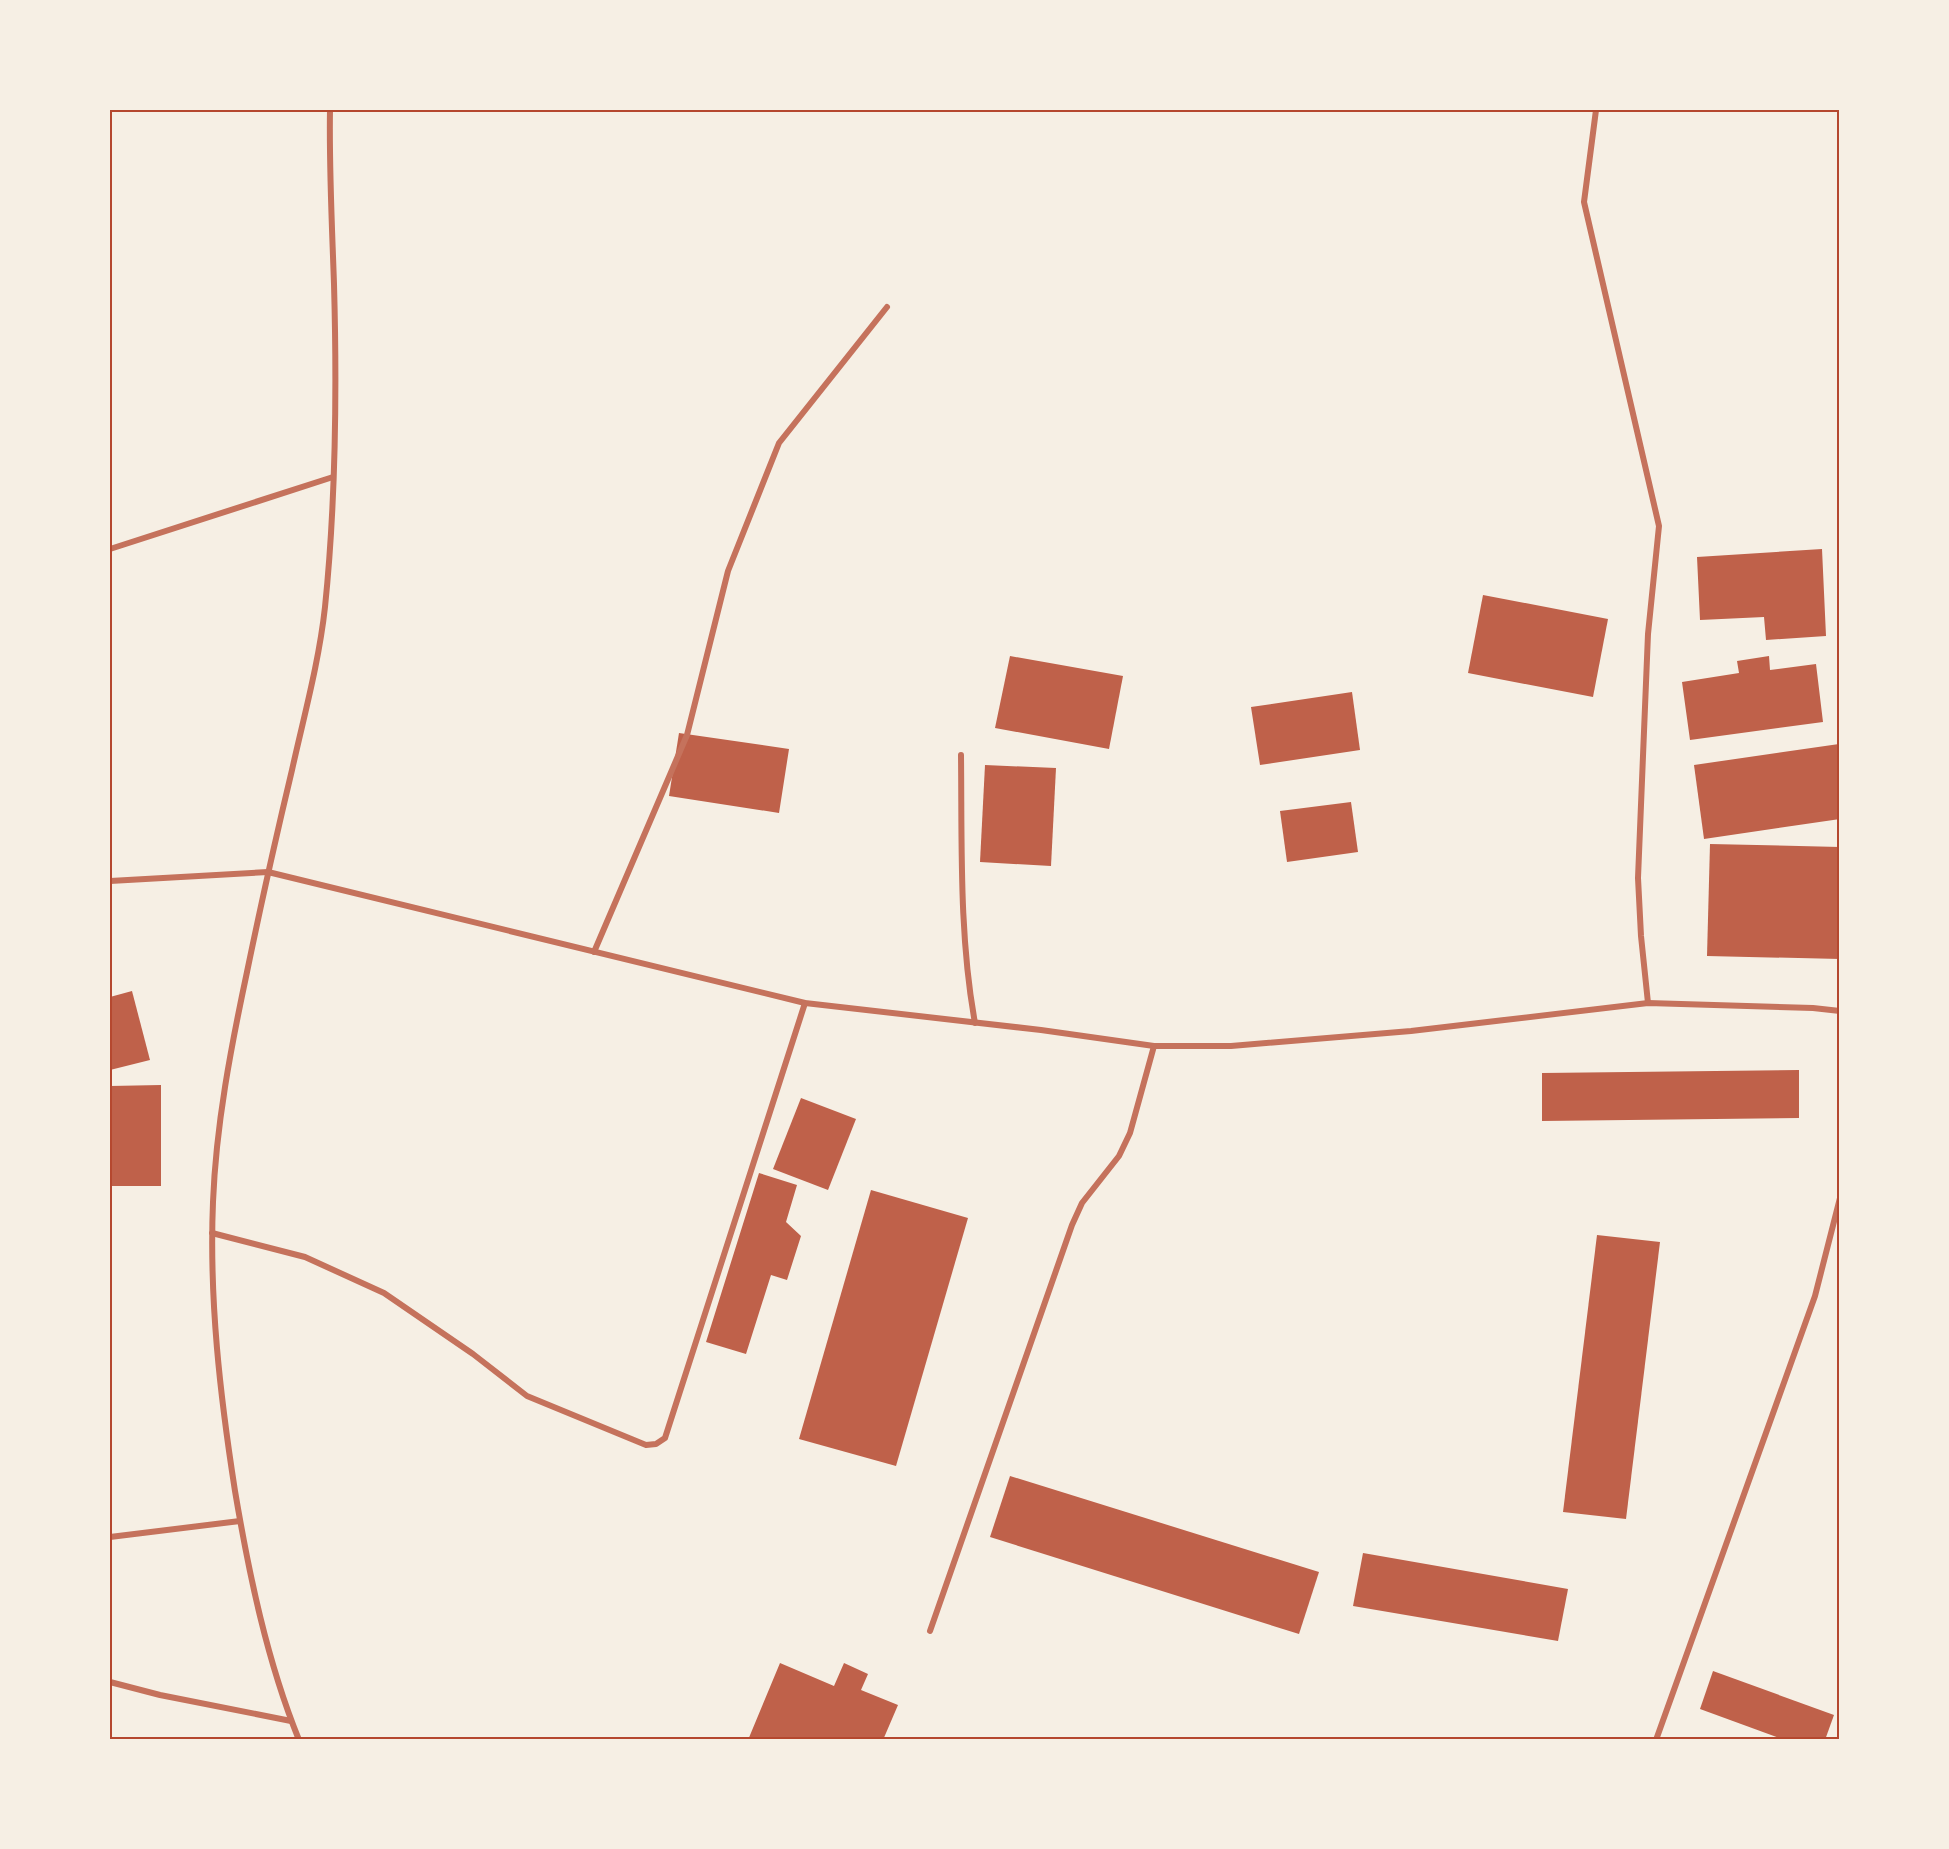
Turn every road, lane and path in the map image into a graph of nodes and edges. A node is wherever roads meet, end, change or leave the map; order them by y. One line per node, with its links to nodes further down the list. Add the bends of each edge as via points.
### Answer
1 (330, 110): 4 (street)
2 (1596, 110): 11 (street, via 1584,202 1659,526 1648,634 1638,878)
3 (887, 307): 9 (street, via 779,443 728,571 687,735)
4 (333, 477): 5 (street); 7 (street, via 325,610)
5 (110, 549)
6 (961, 755): 13 (street, via 963,885)
7 (268, 872): 8 (street); 9 (street); 16 (street, via 224,1100)
8 (110, 881)
9 (594, 952): 10 (street)
10 (805, 1003): 13 (street); 16 (street, via 682,1390 665,1438 656,1444 646,1445 527,1396 384,1293 305,1257)
11 (1648, 1003): 12 (street); 14 (street, via 1399,1032 1231,1046)
12 (1839, 1011)
13 (975, 1023): 14 (street)
14 (1154, 1046): 19 (street, via 1130,1133 1119,1156 1082,1203 1072,1225)
15 (1839, 1198): 23 (street, via 1815,1296)
16 (212, 1233): 17 (street, via 222,1410)
17 (240, 1521): 18 (street); 21 (street, via 250,1574)
18 (110, 1537)
19 (930, 1631)
20 (110, 1682): 21 (street)
21 (291, 1721): 22 (street)
22 (299, 1740)
23 (1656, 1740)

